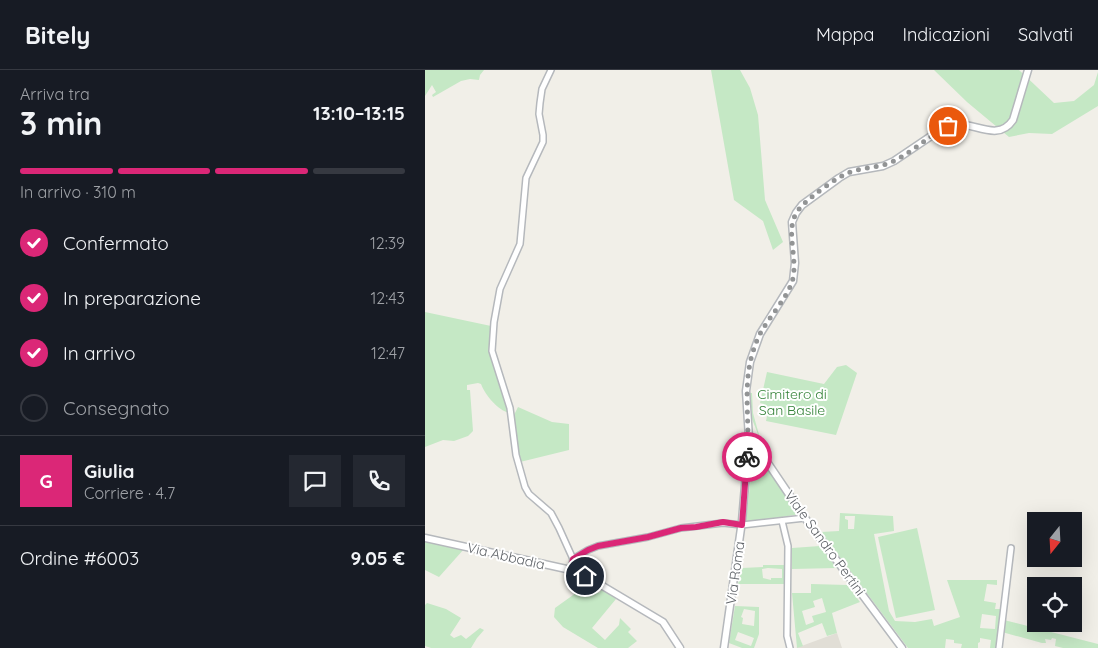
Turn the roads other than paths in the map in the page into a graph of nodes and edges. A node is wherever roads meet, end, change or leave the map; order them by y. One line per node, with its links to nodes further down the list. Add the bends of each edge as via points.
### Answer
1 (551, 70): 9 (street, via 540,103 543,142 526,178 519,244 500,289 492,351 511,408 516,455 525,487 551,513)
2 (1028, 70): 3 (street, Via Roma, via 1009,126 995,131 956,124 948,126 894,161 849,172 796,213 791,229 795,263 793,281 760,334 750,362 746,391)
3 (749, 438): 4 (street, Viale Sandro Pertini); 6 (street, Via Roma)
4 (805, 518): 5 (street); 14 (street, Viale Sandro Pertini)
5 (782, 521): 6 (street); 13 (street, via 788,546 787,636)
6 (742, 525): 9 (street, via 723,522 681,528 598,546); 12 (street, Via Roma)
7 (425, 538): 10 (street, Via Abbadia)
8 (1011, 548): 15 (street)
9 (573, 559): 10 (street)
10 (571, 570): 11 (street, Via Abbadia, via 663,622)
11 (680, 648)
12 (724, 648)
13 (790, 648)
14 (902, 648)
15 (999, 648)

